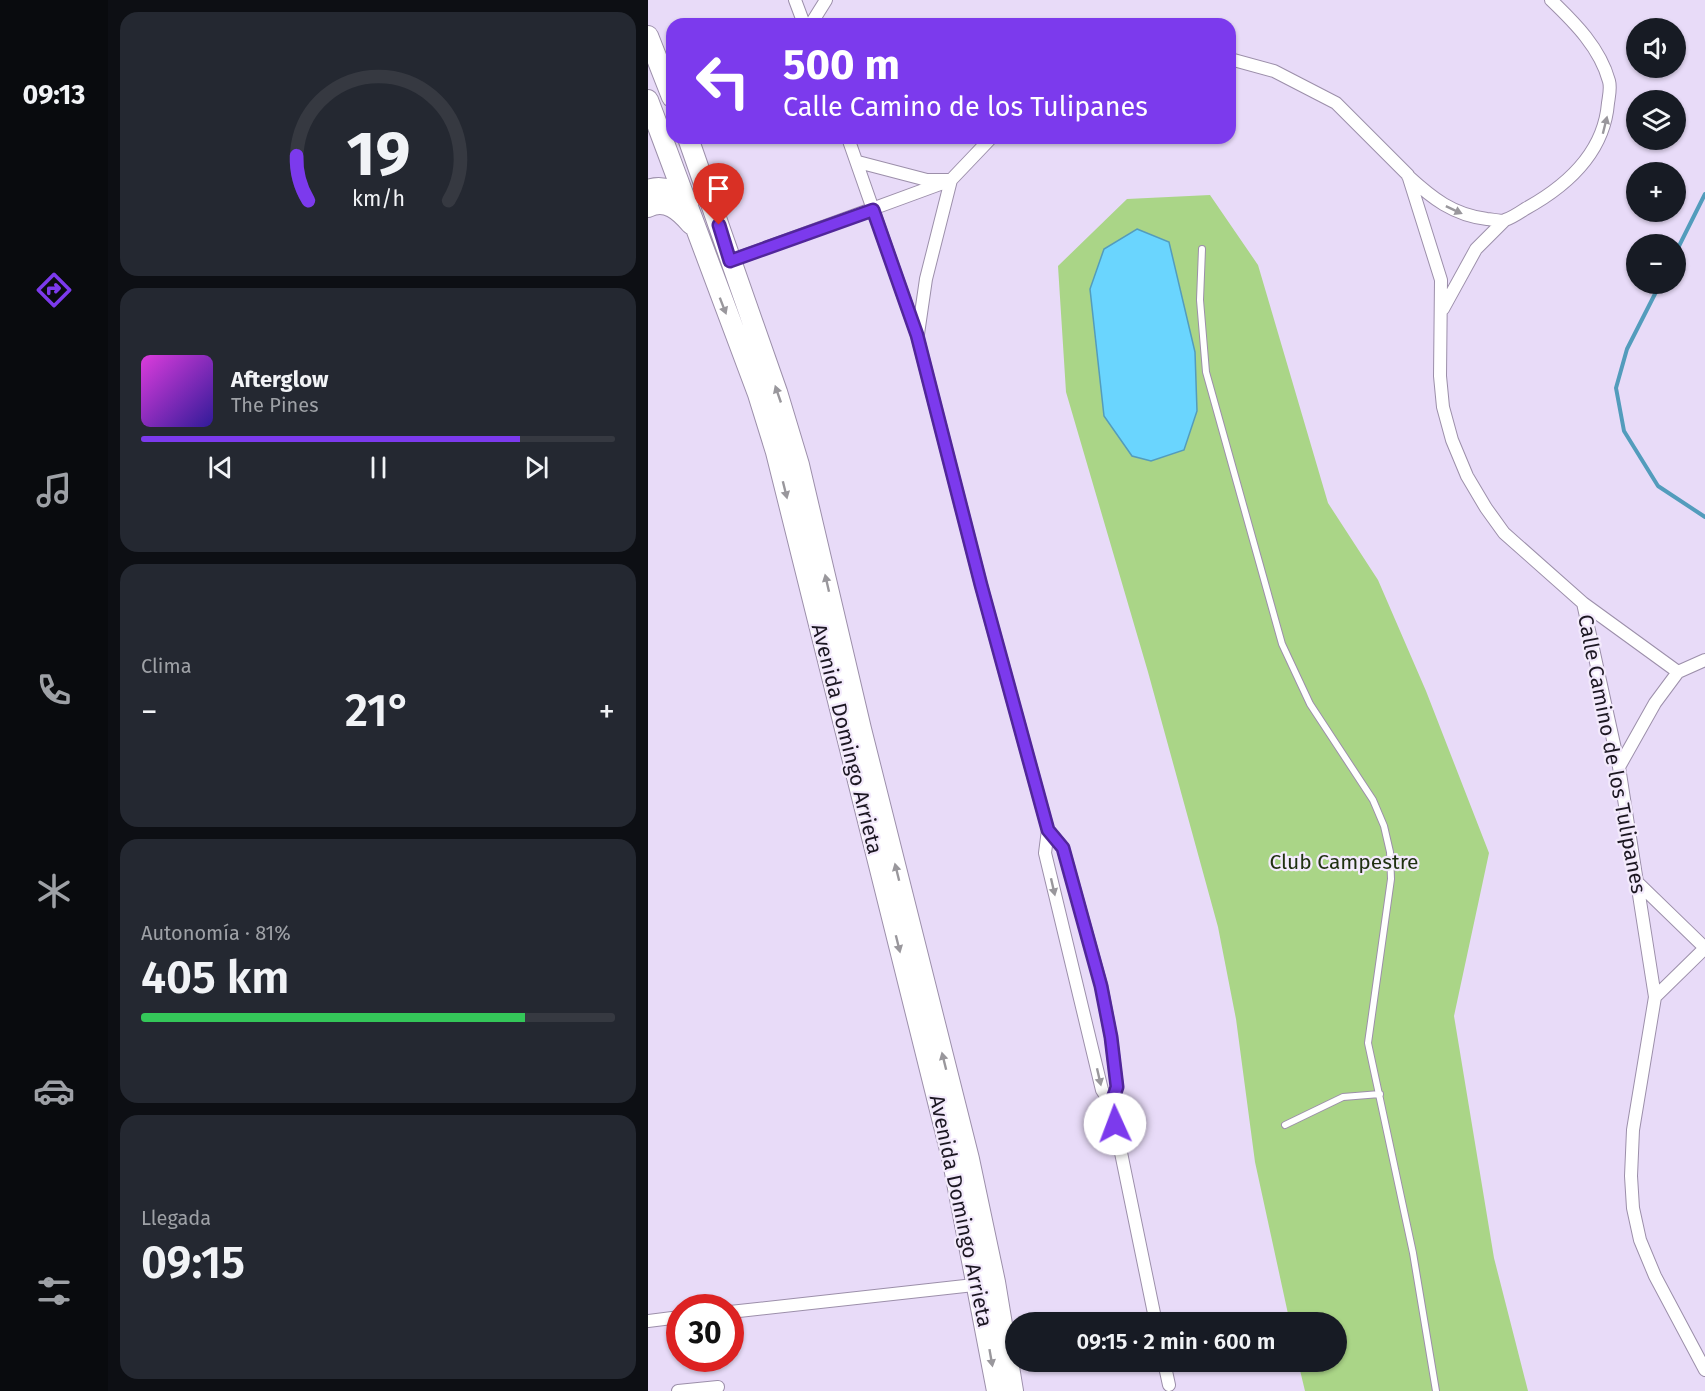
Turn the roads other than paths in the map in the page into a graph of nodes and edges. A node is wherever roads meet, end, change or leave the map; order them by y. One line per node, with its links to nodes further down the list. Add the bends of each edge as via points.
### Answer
1 (795, 0): 4 (street)
2 (826, 0): 5 (street)
3 (1551, 0): 20 (street, one-way to 3, via 1545,198 1570,178 1600,140 1606,121 1610,84 1603,62 1590,41)
4 (802, 18)
5 (815, 18)
6 (648, 36): 8 (main road)
7 (1236, 60): 14 (street, Calle Camino de los Tulipanes, via 1274,71 1336,103)
8 (666, 82)
9 (648, 100): 17 (main road, Avenida Domingo Arrieta)
10 (690, 144): 21 (main road, Avenida Domingo Arrieta)
11 (850, 144): 13 (street)
12 (985, 144): 15 (street)
13 (858, 162): 15 (street, via 927,180); 19 (street)
14 (1408, 176): 20 (street, one-way to 20, via 1435,200 1460,214); 26 (street, Calle Camino de los Tulipanes, via 1441,280)
15 (951, 180): 19 (street); 27 (street, via 926,279)
16 (648, 190): 17 (main road, via 661,188)
17 (683, 196): 21 (main road); 22 (main road, Avenida Domingo Arrieta)
18 (648, 207): 22 (main road, via 663,203 672,207)
19 (873, 210): 24 (street); 27 (street)
20 (1504, 221): 26 (street, via 1476,249)
21 (719, 225): 24 (main road, Avenida Domingo Arrieta)
22 (697, 231): 25 (main road, Avenida Domingo Arrieta)
23 (1202, 249): 36 (lane, via 1200,300 1206,372 1282,644 1310,704 1373,800 1390,852 1391,879 1368,1032)
24 (730, 261): 25 (main road); 31 (main road, Avenida Domingo Arrieta, one-way to 24, via 786,417)
25 (710, 270): 31 (main road, Avenida Domingo Arrieta, one-way to 31, via 776,452)
26 (1441, 312): 28 (street, Calle Camino de los Tulipanes, via 1443,407 1467,476 1504,533)
27 (917, 335): 33 (street)
28 (1583, 603): 30 (street); 32 (street, Calle Camino de los Tulipanes)
29 (1705, 660): 30 (street)
30 (1678, 672): 32 (street, via 1655,703)
31 (853, 731): 39 (main road, Avenida Domingo Arrieta, via 961,1160)
32 (1619, 767): 34 (street, Calle Camino de los Tulipanes)
33 (1048, 830): 37 (street, one-way to 37, via 1045,853 1102,1090); 37 (street, via 1063,848 1101,986 1117,1087)
34 (1637, 882): 35 (street, Calle Camino de los Tulipanes); 35 (street, via 1703,950)
35 (1655, 997): 44 (street, Calle Camino de los Tulipanes, via 1633,1130 1633,1208 1640,1240 1655,1276)
36 (1380, 1094): 38 (lane, via 1343,1097); 52 (lane)
37 (1111, 1104): 41 (street)
38 (1285, 1125)
39 (986, 1283): 40 (street); 50 (main road, Avenida Domingo Arrieta, one-way to 50); 51 (main road, Avenida Domingo Arrieta)
40 (744, 1310)
41 (1154, 1312)
42 (666, 1319): 43 (street)
43 (648, 1321)
44 (1701, 1357): 45 (street, Calle Camino de los Tulipanes)
45 (1705, 1371)
46 (1166, 1372): 47 (street)
47 (1169, 1385)
48 (718, 1387): 49 (street)
49 (678, 1391)
50 (997, 1391)
51 (1013, 1391)
52 (1436, 1391)

